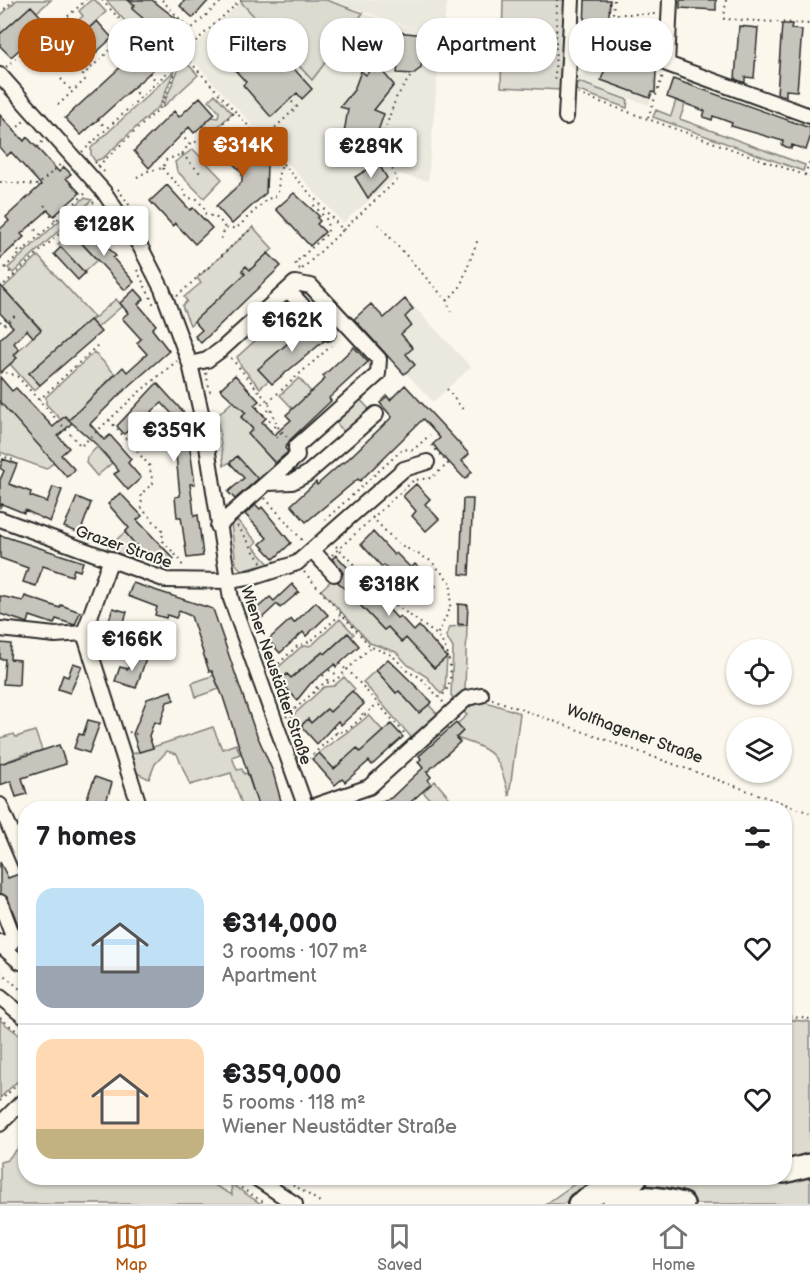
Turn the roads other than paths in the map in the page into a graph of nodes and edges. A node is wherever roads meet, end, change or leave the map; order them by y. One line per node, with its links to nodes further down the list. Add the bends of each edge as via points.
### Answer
1 (572, 0): 5 (street)
2 (670, 0): 4 (street, via 668,64)
3 (0, 74): 8 (street, Wiener Neustädter Straße, via 140,246)
4 (810, 116)
5 (567, 117)
6 (296, 276): 7 (street); 8 (street, via 222,349 207,360); 11 (street, via 311,286 379,359 378,374 296,447 297,456)
7 (328, 333)
8 (183, 365): 13 (street, Wiener Neustädter Straße, via 203,421)
9 (376, 414): 11 (street, via 308,474 292,482)
10 (426, 462): 14 (street, Grazer Straße, via 404,469 328,537)
11 (264, 487): 13 (street)
12 (0, 519): 15 (street, Grazer Straße)
13 (218, 526): 17 (street, Wiener Neustädter Straße)
14 (309, 547): 16 (street); 17 (street, Grazer Straße, via 297,562 271,573)
15 (111, 559): 17 (street, Grazer Straße, via 183,582); 19 (street)
16 (334, 574)
17 (228, 581): 22 (street, Wiener Neustädter Straße, via 275,727)
18 (0, 629): 19 (street)
19 (84, 633): 21 (street)
20 (481, 695): 23 (street, via 467,698 369,787)
21 (138, 801)
22 (304, 801)
23 (328, 801)
24 (0, 805): 25 (street)
25 (6, 838): 26 (street)
26 (18, 855)
27 (0, 902): 28 (street, via 14,939)
28 (0, 944): 29 (street)
29 (18, 960)
30 (0, 997): 31 (street)
31 (18, 1012)
32 (18, 1106): 33 (street)
33 (0, 1125)
34 (810, 1165): 35 (highway)
35 (792, 1170)
36 (267, 1185): 38 (street)
37 (611, 1185): 39 (highway)
38 (296, 1204)
39 (579, 1204)
40 (614, 1204): 41 (highway, via 642,1197)
41 (683, 1204)

